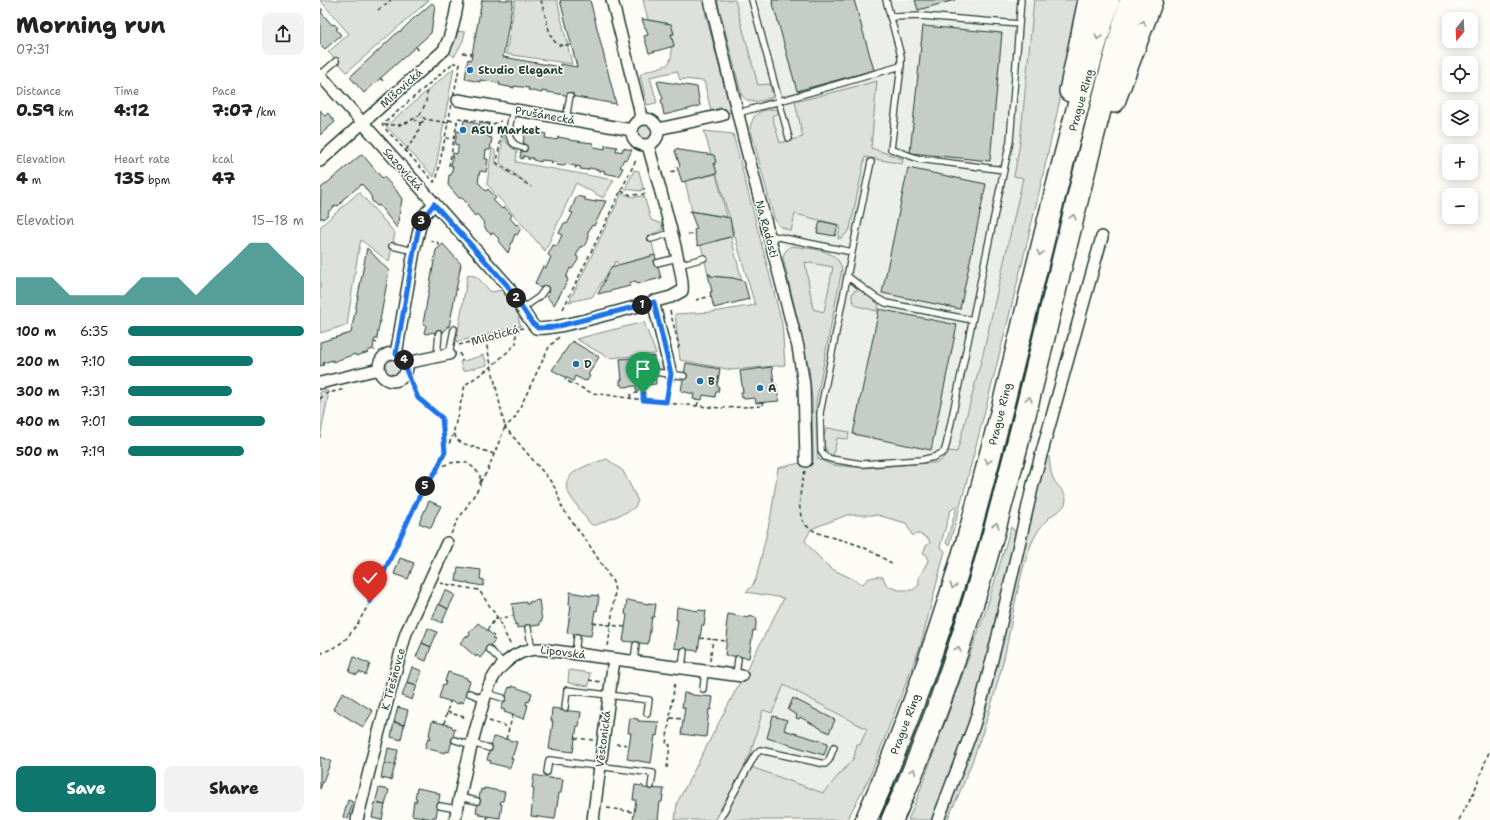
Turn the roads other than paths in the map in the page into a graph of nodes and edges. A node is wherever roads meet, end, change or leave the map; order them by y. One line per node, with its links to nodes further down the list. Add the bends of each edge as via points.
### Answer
1 (458, 0): 24 (street, Míšovická, via 453,28 444,50)
2 (612, 0): 23 (street, via 639,106)
3 (710, 0): 20 (street, Na Radosti)
4 (752, 0): 18 (lane)
5 (886, 0): 11 (lane)
6 (1021, 0): 12 (lane)
7 (1089, 0): 35 (highway, via 1072,80)
8 (1109, 0): 35 (highway, Prague Ring, one-way to 35)
9 (1131, 0): 33 (highway, Prague Ring)
10 (1152, 0): 33 (highway, one-way to 10)
11 (890, 17): 12 (lane, via 922,16); 14 (lane, via 901,56)
12 (1019, 24): 32 (lane, via 1010,141)
13 (336, 61): 15 (lane)
14 (901, 66): 18 (lane); 32 (lane, via 891,150 920,159)
15 (320, 75): 24 (street, Sazovická)
16 (570, 96): 22 (lane)
17 (458, 100): 19 (street, Prušánecká)
18 (779, 101): 20 (lane); 27 (lane)
19 (513, 110): 22 (street, Prušánecká); 29 (lane, via 509,129 510,139)
20 (738, 113): 37 (street, Na Radosti)
21 (722, 115): 25 (street)
22 (566, 119): 26 (street, Prušánecká)
23 (640, 119): 25 (street, via 654,122); 26 (street)
24 (363, 123): 30 (street, Míšovická); 34 (street, Sazovická)
25 (658, 129): 28 (street, via 655,141)
26 (632, 130): 28 (street, via 636,142)
27 (789, 138)
28 (648, 146): 36 (street)
29 (524, 148)
30 (320, 162)
31 (871, 162): 42 (lane)
32 (1004, 170): 51 (lane)
33 (1082, 180): 48 (highway, Prague Ring, one-way to 33)
34 (434, 204): 41 (street, via 420,222); 50 (street, Sazovická, via 507,285)
35 (1049, 216): 48 (highway, Prague Ring, one-way to 48)
36 (671, 233): 39 (lane); 44 (street)
37 (769, 235): 42 (lane); 64 (street, Na Radosti, via 802,366)
38 (1102, 237): 103 (street, via 1033,484 981,703)
39 (651, 239)
40 (392, 246): 41 (lane)
41 (414, 251): 56 (street)
42 (852, 252): 46 (lane)
43 (704, 258): 44 (lane)
44 (678, 262): 45 (lane); 49 (street, Milotická, via 682,291)
45 (657, 263)
46 (847, 276): 51 (lane, via 886,303); 51 (lane, via 820,413 821,451 824,457 862,464 921,460 944,452)
47 (545, 289): 50 (lane, via 539,297)
48 (1042, 294): 101 (highway, Prague Ring, one-way to 101, via 951,592 912,709); 102 (highway, Prague Ring, one-way to 48, via 940,701 974,599 1003,499)
49 (654, 302): 52 (street, Milotická, via 547,328 535,327); 61 (street)
50 (523, 308): 52 (street, Sazovická)
51 (972, 320)
52 (526, 322)
53 (454, 330): 55 (lane)
54 (439, 333): 57 (lane)
55 (452, 349): 57 (street)
56 (396, 354): 58 (street); 59 (street, via 382,358)
57 (436, 356): 58 (street)
58 (406, 366): 59 (street, via 402,378 394,381 386,379)
59 (379, 369): 63 (street)
60 (655, 372): 61 (lane)
61 (671, 374): 62 (lane)
62 (684, 376)
63 (320, 383)
64 (806, 461)
65 (447, 543): 98 (street, K Třešňovce, via 406,633)
66 (528, 628): 70 (lane)
67 (577, 637): 72 (lane)
68 (636, 645): 75 (lane)
69 (489, 649): 76 (lane)
70 (532, 650): 72 (street, Lipovská, via 540,648); 76 (street, Lipovská, via 516,655)
71 (684, 651): 77 (lane)
72 (575, 653): 73 (street, Lipovská)
73 (614, 659): 75 (street, Lipovská); 82 (street, Věstonická)
74 (738, 659): 79 (lane)
75 (634, 661): 77 (street, Lipovská)
76 (504, 664): 83 (street, Lipovská, via 492,679)
77 (682, 667): 78 (street, Lipovská)
78 (707, 668): 79 (street, Lipovská); 80 (lane)
79 (739, 675)
80 (703, 689)
81 (469, 693): 83 (lane)
82 (608, 695): 85 (lane, via 567,690); 86 (lane, via 649,700); 91 (street, Věstonická)
83 (485, 696): 84 (lane); 88 (street, Lipovská)
84 (503, 698)
85 (565, 708)
86 (647, 713)
87 (455, 740): 88 (lane)
88 (471, 744): 90 (lane); 94 (street, Lipovská)
89 (834, 747): 100 (lane, via 825,764 759,750)
90 (489, 748)
91 (600, 767): 92 (lane, via 549,760); 93 (lane, via 653,773); 99 (street, Věstonická)
92 (547, 772)
93 (651, 786)
94 (459, 797): 95 (lane); 97 (street, Lipovská)
95 (477, 801)
96 (440, 806): 97 (lane)
97 (456, 815)
98 (357, 820)
99 (593, 820)
100 (719, 820)
101 (866, 820)
102 (892, 820)
103 (938, 820)

